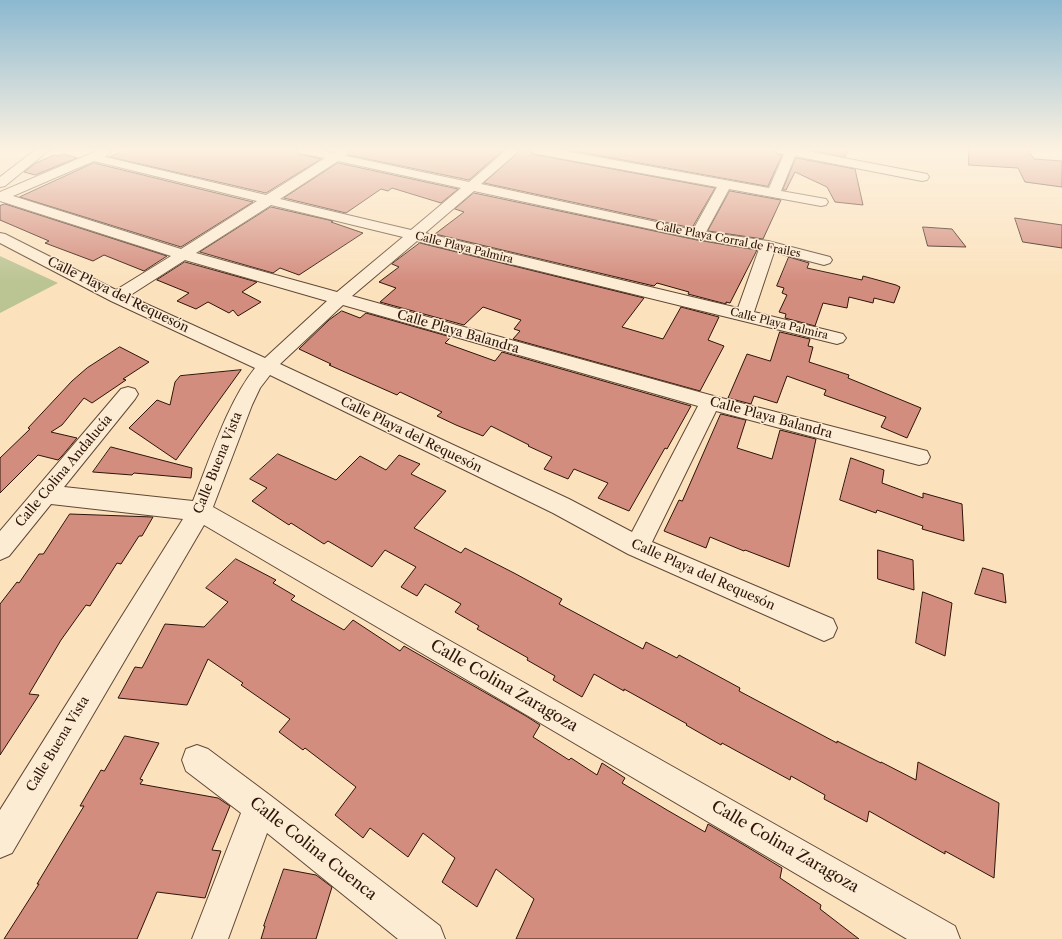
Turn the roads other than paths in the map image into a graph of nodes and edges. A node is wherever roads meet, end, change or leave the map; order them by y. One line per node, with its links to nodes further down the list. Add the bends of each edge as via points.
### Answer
1 (5, 194): 14 (street, Calle Playa Balandra)
2 (244, 194): 8 (street, Calle Playa Palmira)
3 (279, 194): 8 (street)
4 (462, 194): 11 (street, Calle Buena Vista)
5 (507, 194): 10 (street, Calle Playa Corral de Frailes)
6 (720, 194): 10 (street)
7 (773, 194): 9 (street)
8 (269, 200): 11 (street, Calle Playa Palmira); 14 (street)
9 (821, 202)
10 (697, 235): 13 (street, Calle Playa Corral de Frailes)
11 (414, 236): 17 (street, Calle Buena Vista); 18 (street, Calle Playa Palmira)
12 (0, 237): 16 (street, Calle Playa del Requesón)
13 (768, 246): 15 (street, Calle Playa Corral de Frailes); 18 (street)
14 (184, 255): 16 (street); 17 (street, Calle Playa Balandra)
15 (824, 260)
16 (118, 297): 20 (street, Calle Playa del Requesón)
17 (339, 298): 20 (street, Calle Buena Vista); 22 (street, Calle Playa Balandra)
18 (744, 315): 19 (street, Calle Playa Palmira)
19 (837, 338)
20 (267, 366): 25 (street, Calle Buena Vista, via 252,385 242,404); 26 (street, Calle Playa del Requesón, via 561,506)
21 (128, 394): 24 (street, Calle Colina Andalucía)
22 (710, 402): 23 (street, Calle Playa Balandra); 26 (street)
23 (919, 457)
24 (45, 494): 25 (street, Calle Colina Zaragoza); 27 (street, Calle Colina Andalucía)
25 (200, 511): 31 (street, Calle Buena Vista); 34 (street, Calle Colina Zaragoza)
26 (637, 547): 28 (street, Calle Playa del Requesón)
27 (0, 549)
28 (824, 628)
29 (197, 760): 30 (street, Calle Colina Cuenca)
30 (260, 807): 32 (street); 33 (street, Calle Colina Cuenca)
31 (0, 841)
32 (210, 939)
33 (427, 939)
34 (942, 939)

